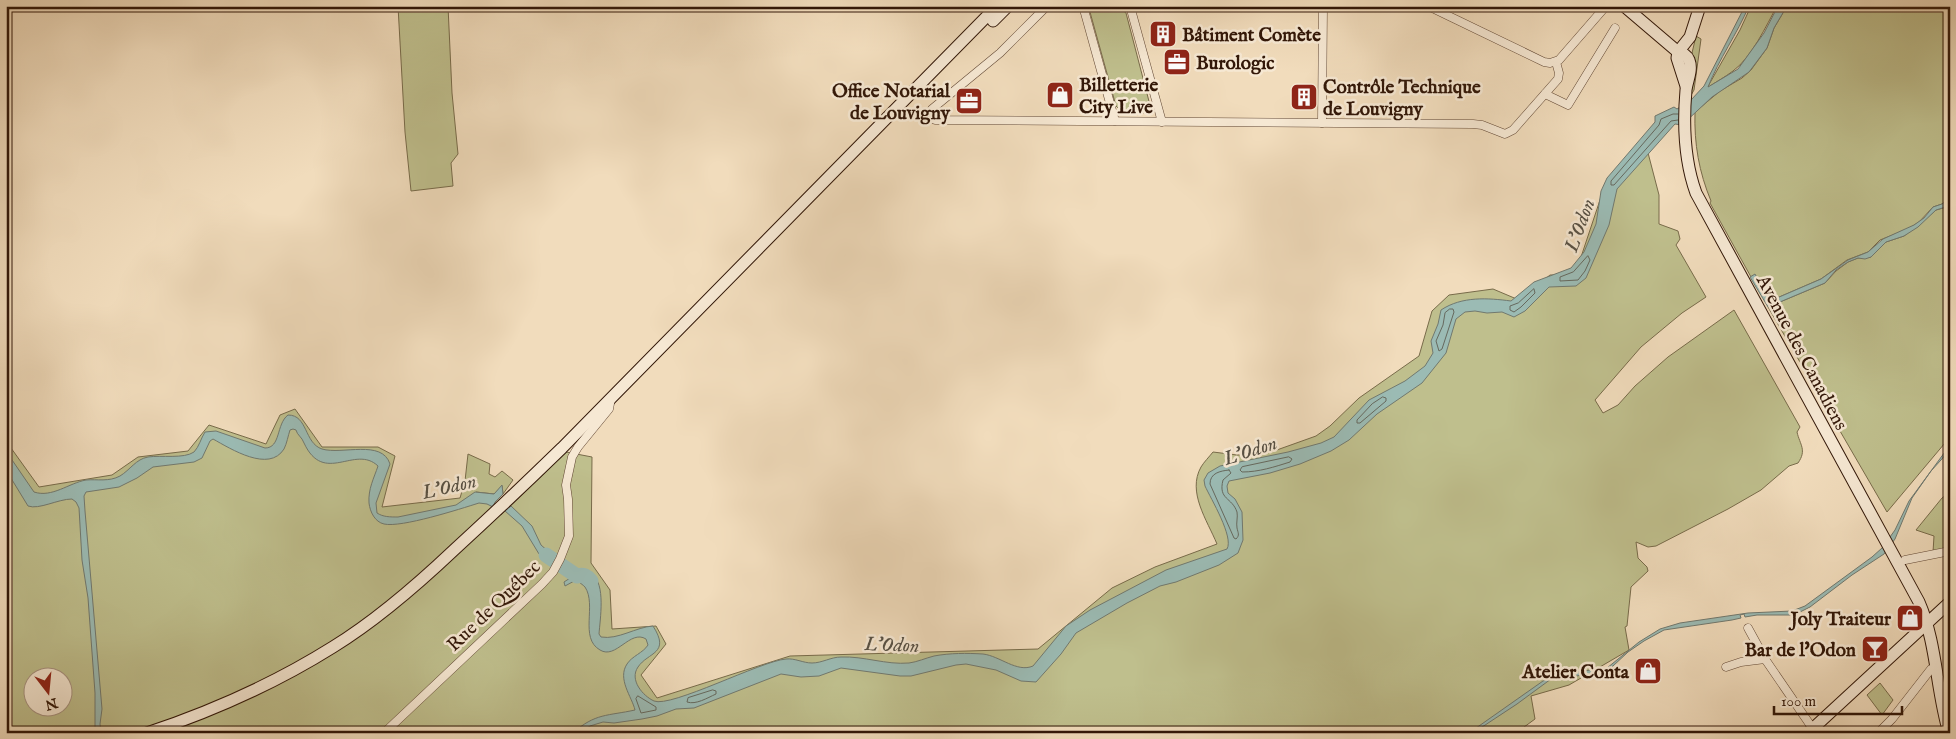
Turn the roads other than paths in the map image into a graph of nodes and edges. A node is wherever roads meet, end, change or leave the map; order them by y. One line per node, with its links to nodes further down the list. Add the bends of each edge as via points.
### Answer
1 (997, 6): 13 (main road)
2 (1008, 6): 13 (main road)
3 (1047, 6): 16 (street, via 1000,53 932,110 931,118)
4 (1083, 6): 16 (street)
5 (1130, 6): 17 (street)
6 (1323, 6): 18 (street)
7 (1428, 6): 14 (street, via 1544,62)
8 (1606, 6): 14 (street)
9 (1624, 6): 12 (main road)
10 (1700, 6): 12 (main road, via 1690,37)
11 (1614, 28): 15 (street, via 1568,105)
12 (1678, 52): 23 (main road, Avenue des Canadiens, via 1690,61 1685,103 1686,157 1699,198 1919,602)
13 (944, 61): 19 (main road)
14 (1556, 62): 15 (street, via 1560,76)
15 (1545, 94): 18 (street, via 1507,134 1473,124)
16 (1115, 121): 17 (street)
17 (1162, 122): 18 (street)
18 (1322, 123)
19 (611, 398): 29 (main road, via 493,514 371,621 278,680 202,714); 30 (street, Rue de Québec, via 610,410 578,447 568,468 566,485 570,526 566,546 553,572)
20 (1950, 551): 21 (street)
21 (1905, 560)
22 (1950, 602): 23 (main road)
23 (1926, 624): 27 (main road, Avenue des Canadiens); 28 (main road)
24 (1748, 628): 25 (street)
25 (1765, 659): 26 (street); 28 (street)
26 (1726, 667)
27 (1935, 667): 31 (street); 32 (main road, Avenue des Canadiens)
28 (1810, 731)
29 (147, 733)
30 (384, 733)
31 (1878, 733)
32 (1949, 733)

